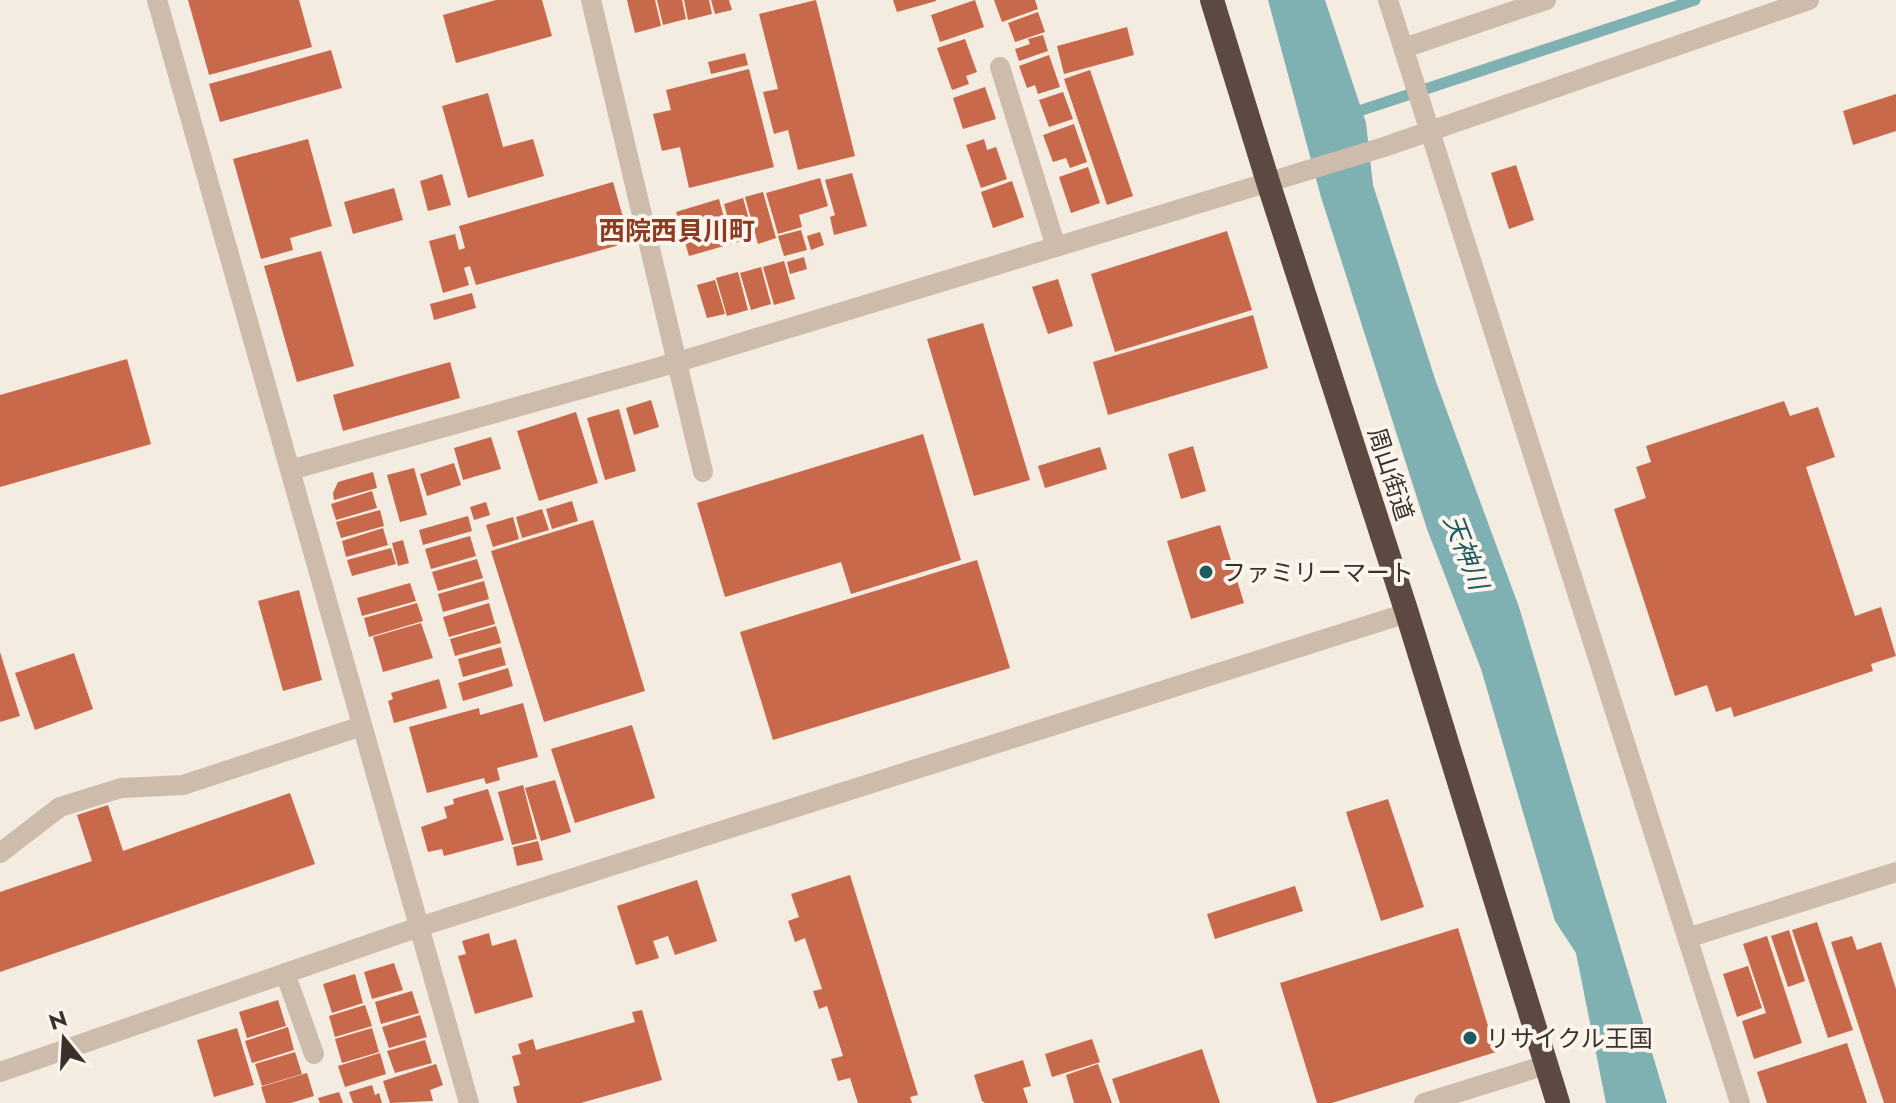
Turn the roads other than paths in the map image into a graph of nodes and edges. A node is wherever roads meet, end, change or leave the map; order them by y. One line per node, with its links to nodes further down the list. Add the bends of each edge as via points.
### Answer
1 (157, 0): 13 (street)
2 (591, 0): 12 (street)
3 (1212, 0): 10 (highway, 周山街道)
4 (1388, 0): 7 (street)
5 (1546, 0): 7 (street)
6 (1809, 0): 9 (street)
7 (1407, 57): 9 (street)
8 (1000, 67): 11 (street)
9 (1427, 123): 10 (street, via 1384,147); 20 (street)
10 (1268, 182): 11 (street); 15 (highway, 周山街道)
11 (1056, 247): 12 (street)
12 (678, 362): 13 (street); 14 (street)
13 (290, 470): 16 (street)
14 (703, 472)
15 (1407, 613): 19 (street); 23 (highway, 周山街道)
16 (362, 726): 17 (street, via 183,785 121,788 60,807); 19 (street)
17 (0, 853)
18 (1896, 872): 20 (street)
19 (419, 927): 21 (street); 25 (street)
20 (1687, 938): 28 (street)
21 (285, 973): 22 (street); 24 (street)
22 (314, 1054)
23 (1546, 1065): 26 (street); 27 (highway, 周山街道)
24 (0, 1072)
25 (469, 1103)
26 (1424, 1103)
27 (1558, 1103)
28 (1740, 1103)

